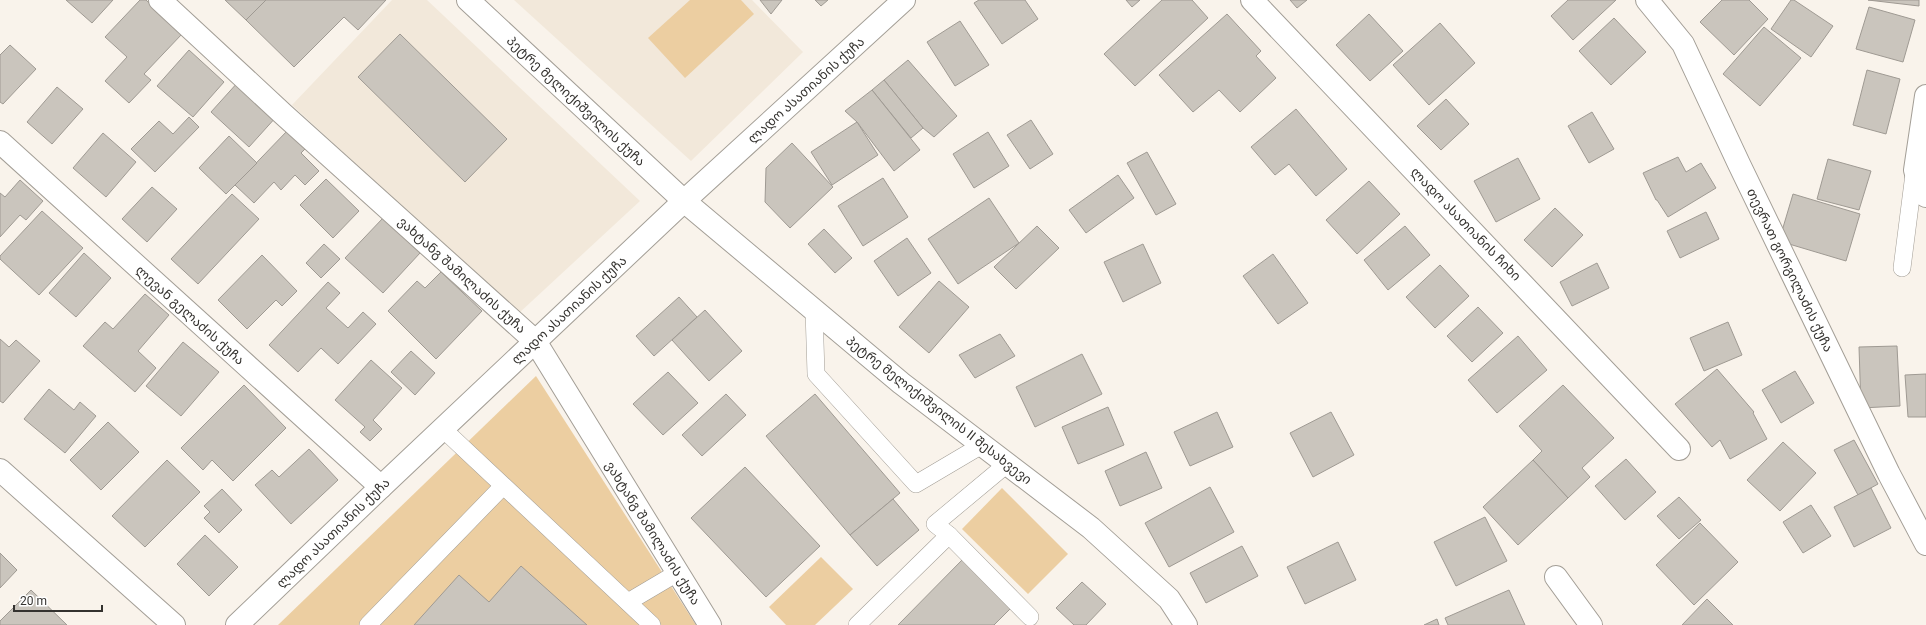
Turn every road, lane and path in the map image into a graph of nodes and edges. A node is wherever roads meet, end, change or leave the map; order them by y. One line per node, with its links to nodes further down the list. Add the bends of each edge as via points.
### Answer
1 (160, 0): 13 (street, ვახტანგ შამილაძის ქუჩა)
2 (468, 0): 10 (street, პეტრე მელიქიშვილის ქუჩა)
3 (904, 0): 10 (street, ლადო ასათიანის ქუჩა)
4 (1252, 0): 16 (street, ლადო ასათიანის ჩიხი)
5 (1647, 0): 22 (street, თევრათ გორგილაძის ქუჩა, via 1683,44 1886,467)
6 (1926, 96): 8 (street)
7 (0, 142): 20 (street, ლევან გელაძის ქუჩა)
8 (1915, 170): 9 (street, via 1921,193); 11 (lane)
9 (1926, 196)
10 (684, 201): 12 (street, პეტრე მელიქიშვილის II შესახვევი); 13 (street, ლადო ასათიანის ქუჩა)
11 (1902, 268)
12 (814, 310): 15 (street, პეტრე მელიქიშვილის II შესახვევი); 15 (lane, via 816,374 916,484)
13 (535, 341): 14 (street, ლადო ასათიანის ქუჩა); 23 (street, ვახტანგ შამილაძის ქუჩა)
14 (443, 429): 19 (lane); 20 (street, ლადო ასათიანის ქუჩა)
15 (982, 445): 17 (street, პეტრე მელიქიშვილის II შესახვევი)
16 (1679, 449)
17 (1007, 464): 21 (lane, via 935,524); 33 (street, პეტრე მელიქიშვილის II შესახვევი, via 1097,533 1169,599)
18 (0, 470): 28 (street)
19 (504, 486): 25 (lane); 29 (lane)
20 (381, 487): 27 (street, ლადო ასათიანის ქუჩა)
21 (949, 535): 26 (lane); 32 (lane)
22 (1926, 544)
23 (677, 573): 25 (lane); 31 (street, ვახტანგ შამილაძის ქუჩა)
24 (1556, 577): 34 (street)
25 (628, 602): 30 (lane)
26 (1030, 617)
27 (242, 624)
28 (174, 625)
29 (368, 625)
30 (652, 625)
31 (710, 625)
32 (857, 625)
33 (1186, 625)
34 (1591, 625)

